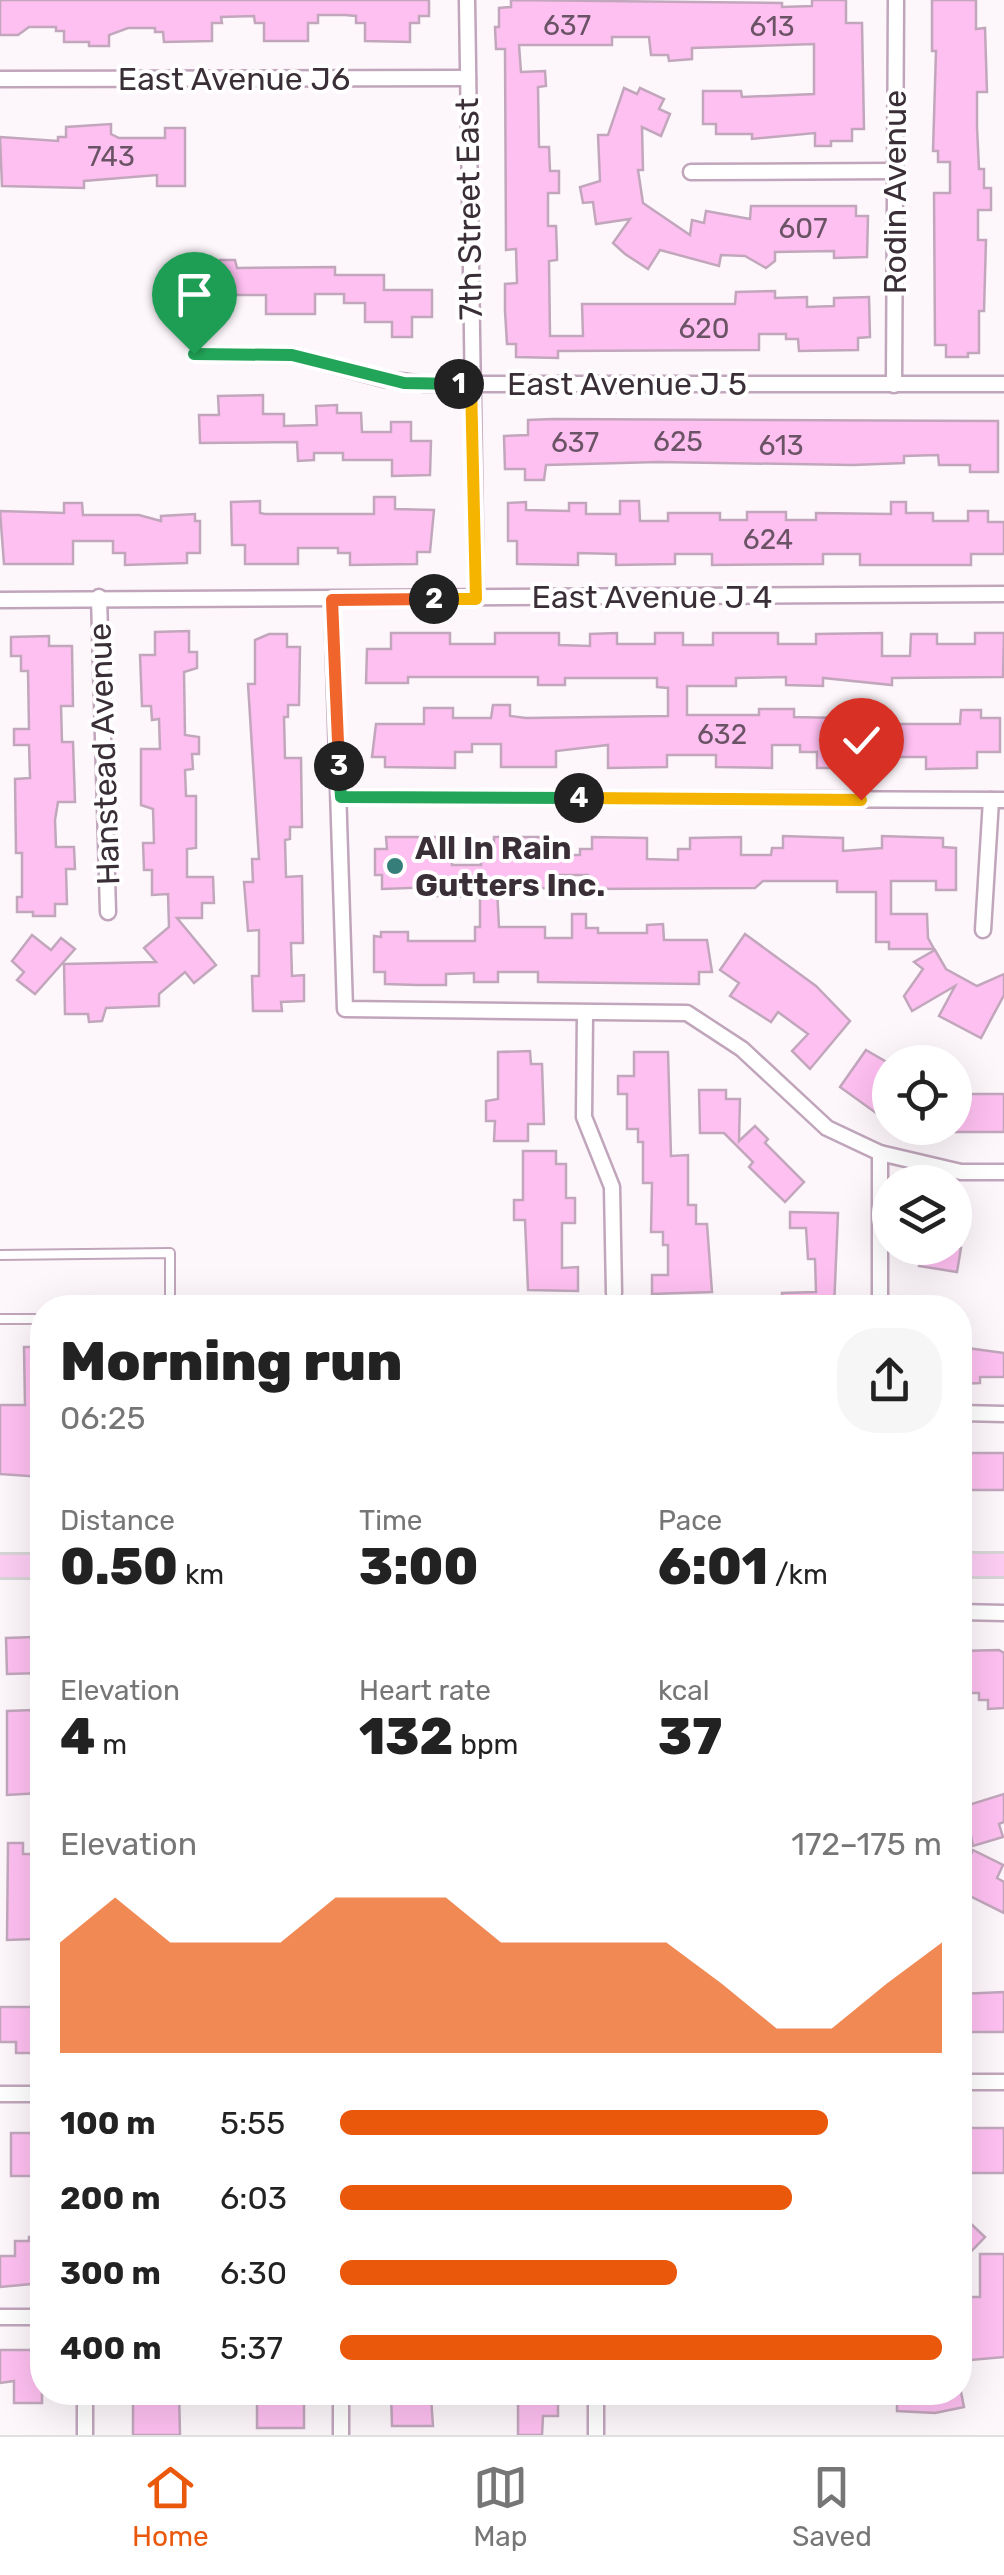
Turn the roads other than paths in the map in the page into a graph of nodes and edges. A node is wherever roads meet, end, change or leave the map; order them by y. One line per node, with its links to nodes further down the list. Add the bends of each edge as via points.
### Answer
1 (467, 0): 3 (street, 7th Street East)
2 (896, 0): 5 (street, Rodin Avenue)
3 (468, 78): 4 (street, East Avenue J6); 8 (street, 7th Street East)
4 (0, 79)
5 (895, 171): 6 (street); 10 (street, Rodin Avenue)
6 (691, 172)
7 (194, 354): 8 (street, East Avenue J 5, via 270,353 404,383)
8 (471, 384): 10 (street, East Avenue J 5); 13 (street, 7th Street East)
9 (1004, 384): 10 (street, East Avenue J 5)
10 (894, 385)
11 (1004, 594): 13 (street, East Avenue J 4)
12 (99, 597): 14 (street, East Avenue J 4); 15 (street, East Avenue J 4); 18 (street, Hanstead Avenue)
13 (476, 599): 15 (street, East Avenue J 4)
14 (0, 600)
15 (332, 600): 16 (street)
16 (341, 797): 17 (street); 20 (street, via 345,1009)
17 (998, 800): 19 (street)
18 (108, 912)
19 (983, 930)
20 (585, 1014): 21 (street, via 686,1013 742,1049 827,1128); 24 (street, via 584,1117 612,1188)
21 (880, 1154): 22 (street, via 961,1172); 26 (street)
22 (1004, 1172)
23 (0, 1255): 25 (lane, via 170,1253)
24 (614, 1293)
25 (170, 1295)
26 (880, 1295)
27 (0, 1319): 28 (lane)
28 (30, 1319)
29 (972, 1414): 30 (street)
30 (1004, 1414)
31 (972, 1564): 32 (main road)
32 (1004, 1565)
33 (0, 1566): 34 (main road)
34 (30, 1566)
35 (972, 1612): 36 (street)
36 (1004, 1613)
37 (972, 2082): 38 (street)
38 (1004, 2082)
39 (0, 2094): 40 (street)
40 (30, 2094)
41 (0, 2317): 42 (street)
42 (30, 2317)
43 (85, 2405): 46 (street)
44 (341, 2405): 47 (street)
45 (596, 2405): 48 (street)
46 (85, 2435)
47 (341, 2435)
48 (596, 2435)

